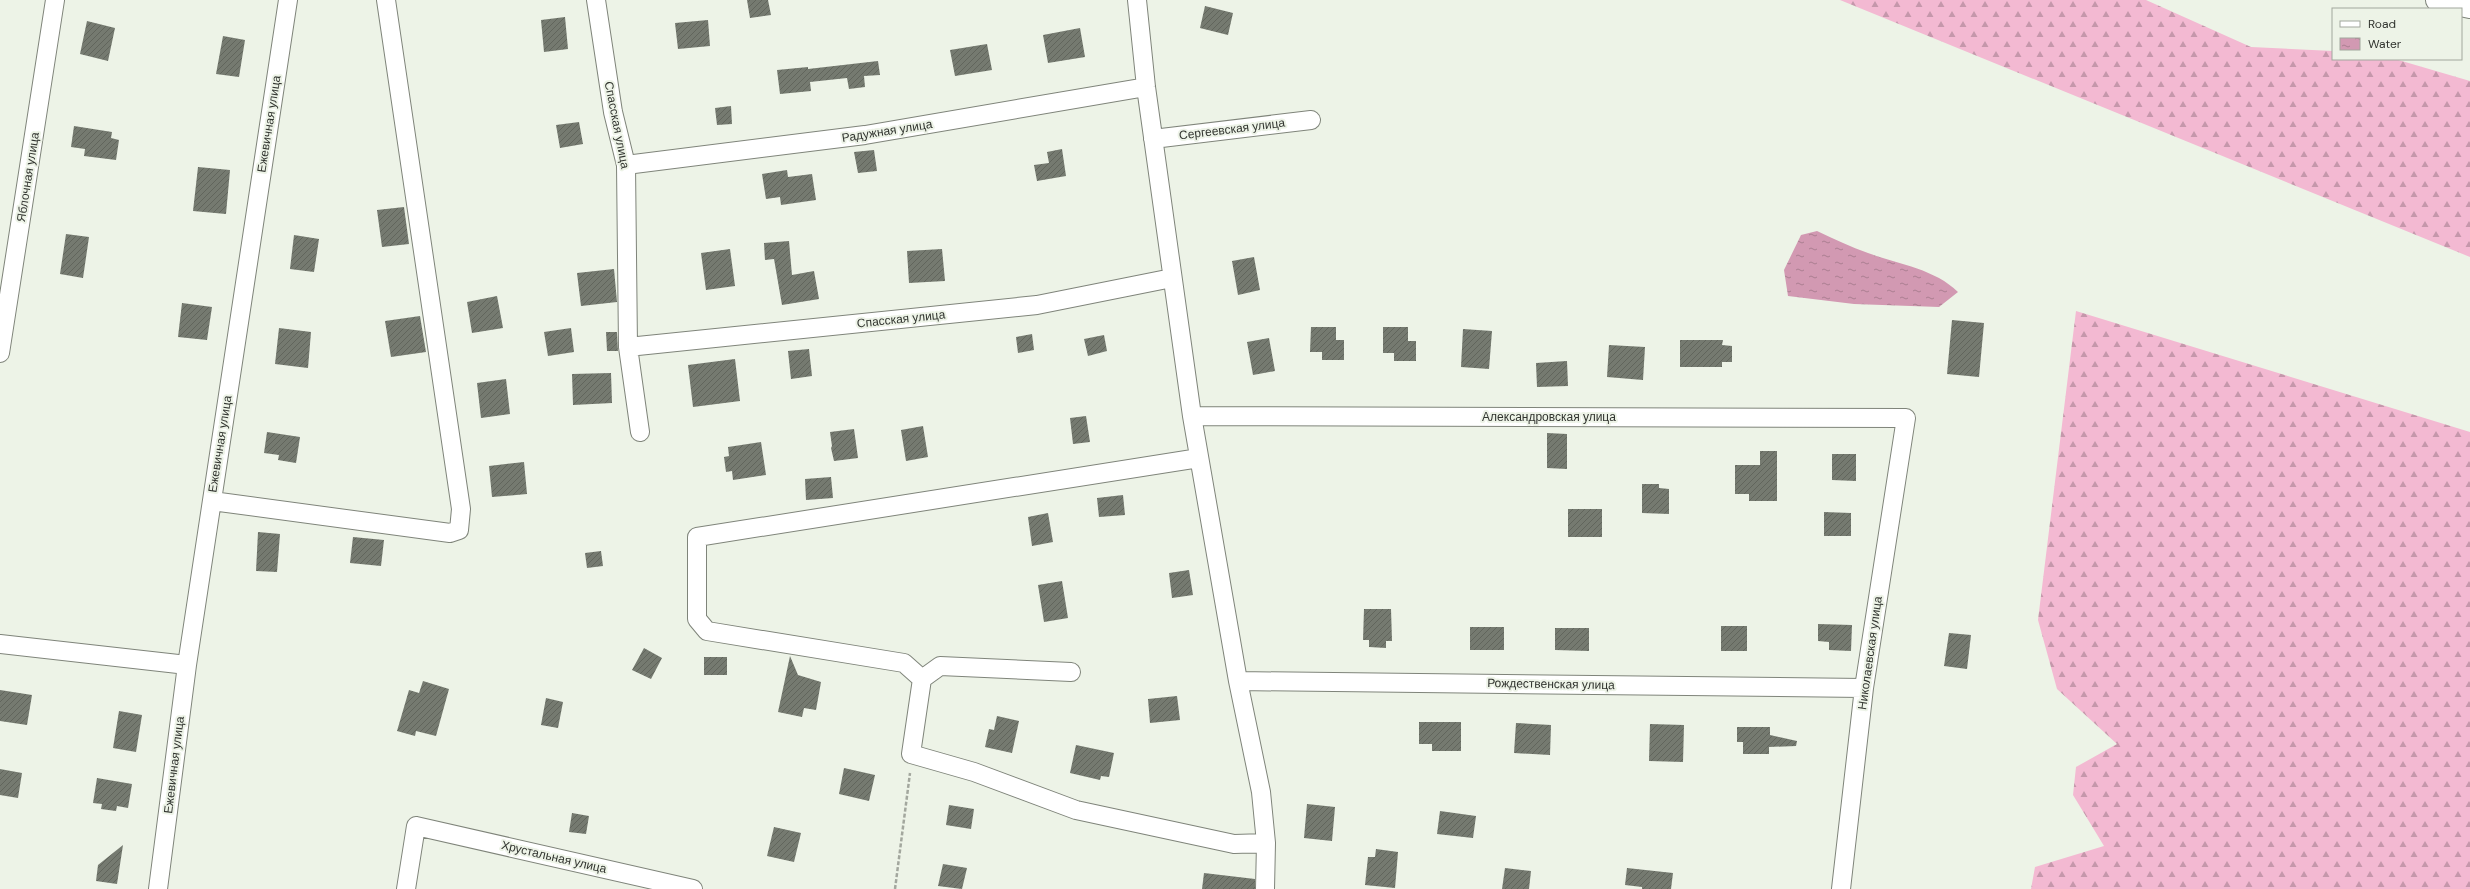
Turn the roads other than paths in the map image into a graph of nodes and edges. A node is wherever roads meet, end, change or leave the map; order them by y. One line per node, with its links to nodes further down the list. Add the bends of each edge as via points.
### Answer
1 (55, 0): 14 (street, Яблочная улица)
2 (288, 0): 19 (street, Ежевичная улица)
3 (386, 0): 19 (street, via 462,508 459,530 450,533)
4 (596, 0): 11 (street, Спасская улица, via 613,112)
5 (1137, 0): 8 (street)
6 (2438, 0): 7 (highway)
7 (2470, 7)
8 (1146, 87): 10 (street); 11 (street, Радужная улица, via 865,135)
9 (1311, 120): 10 (street, Сергеевская улица)
10 (1153, 139): 12 (street)
11 (626, 165): 13 (street, Спасская улица)
12 (1172, 278): 13 (street, Спасская улица, via 1037,305); 15 (street)
13 (628, 347): 17 (street, Спасская улица)
14 (0, 353)
15 (1192, 416): 16 (street, Александровская улица); 18 (street)
16 (1906, 418): 25 (street, Николаевская улица)
17 (640, 432)
18 (1200, 458): 23 (street, via 696,536 697,619 707,631 904,663); 24 (street)
19 (212, 501): 21 (street, Ежевичная улица)
20 (0, 644): 21 (street)
21 (187, 665): 28 (street, Ежевичная улица)
22 (1071, 672): 23 (street, via 940,666)
23 (922, 679): 26 (street, via 911,754 974,772 1076,810 1234,844)
24 (1238, 681): 25 (street, Рождественская улица); 26 (street, via 1261,792)
25 (1864, 688): 32 (street, Николаевская улица)
26 (1266, 843): 31 (street)
27 (649, 884): 29 (street, Хрустальная улица, via 416,826); 30 (street, Хрустальная улица)
28 (158, 889)
29 (406, 889)
30 (693, 889)
31 (1265, 889)
32 (1841, 889)

